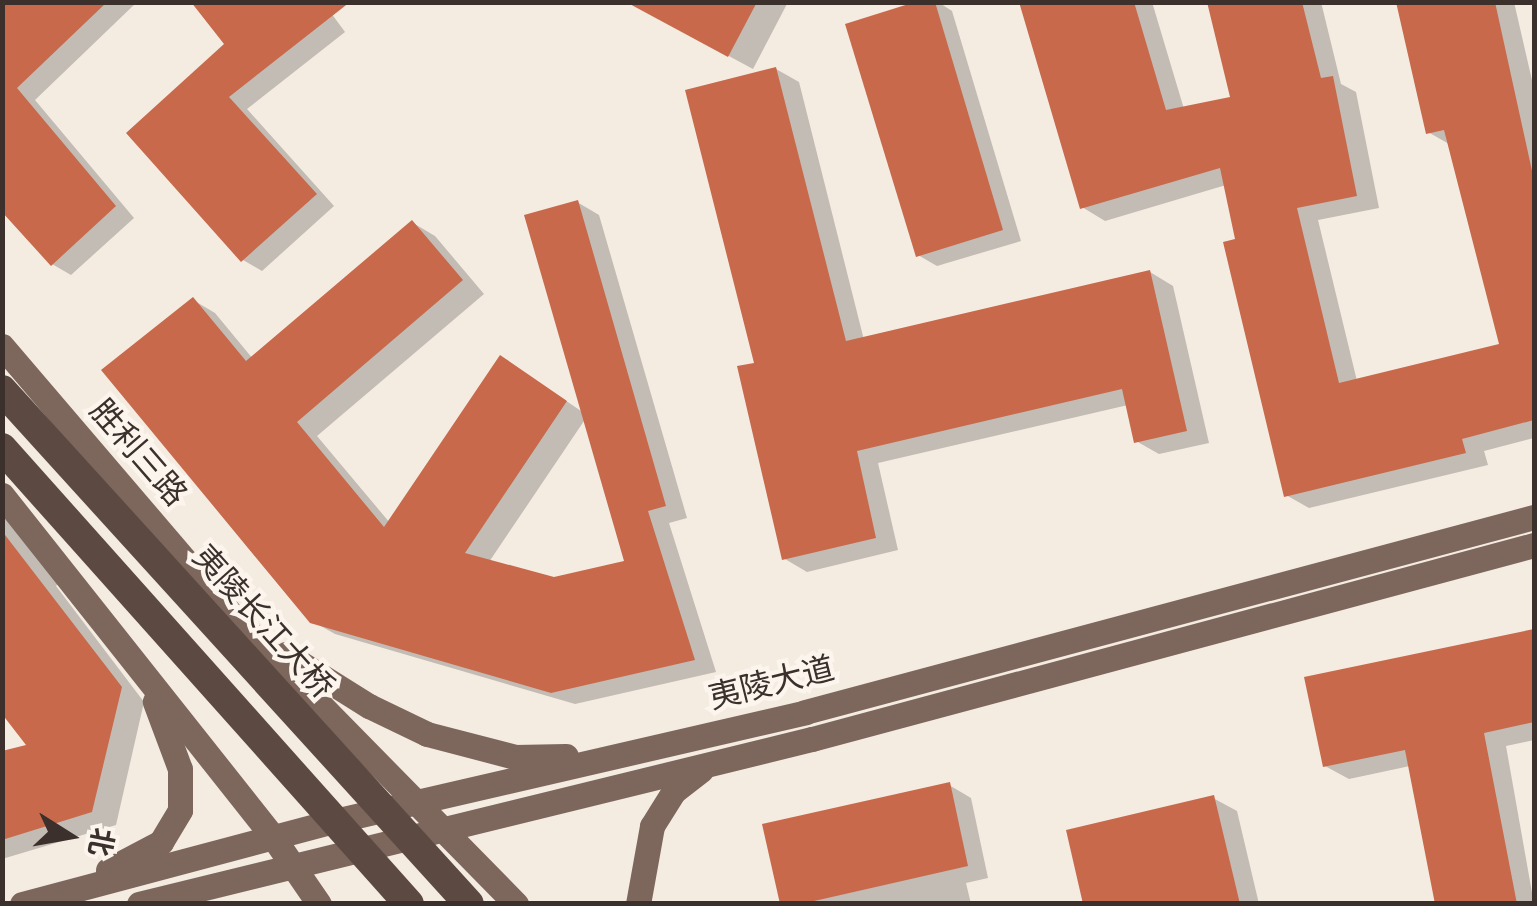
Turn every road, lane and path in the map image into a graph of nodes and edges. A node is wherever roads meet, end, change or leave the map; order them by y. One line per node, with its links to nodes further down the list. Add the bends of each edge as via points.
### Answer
1 (2, 346): 7 (main road, 胜利三路)
2 (2, 390): 21 (highway, 夷陵长江大桥, bridge)
3 (2, 448): 11 (highway, bridge)
4 (2, 494): 8 (main road)
5 (1534, 517): 9 (main road, 夷陵大道)
6 (1534, 545): 10 (main road, 夷陵大道)
7 (233, 616): 9 (main road, via 370,706 459,744 516,757); 12 (main road, 胜利三路)
8 (138, 666): 14 (main road); 16 (main road, via 180,768 180,810 160,842)
9 (656, 747): 12 (main road, 夷陵大道)
10 (710, 762): 13 (main road, 夷陵大道); 23 (main road, via 673,792 652,826)
11 (308, 787): 19 (highway, bridge); 20 (highway, bridge)
12 (417, 802): 13 (main road, 胜利三路); 14 (main road, 夷陵大道)
13 (444, 832): 15 (main road, 夷陵大道); 22 (main road, 胜利三路)
14 (273, 837): 15 (main road); 16 (main road, 夷陵大道)
15 (290, 864): 17 (main road, 夷陵大道); 18 (main road)
16 (31, 901)
17 (139, 904)
18 (319, 904)
19 (389, 904)
20 (409, 904)
21 (469, 904)
22 (516, 904)
23 (638, 904)

